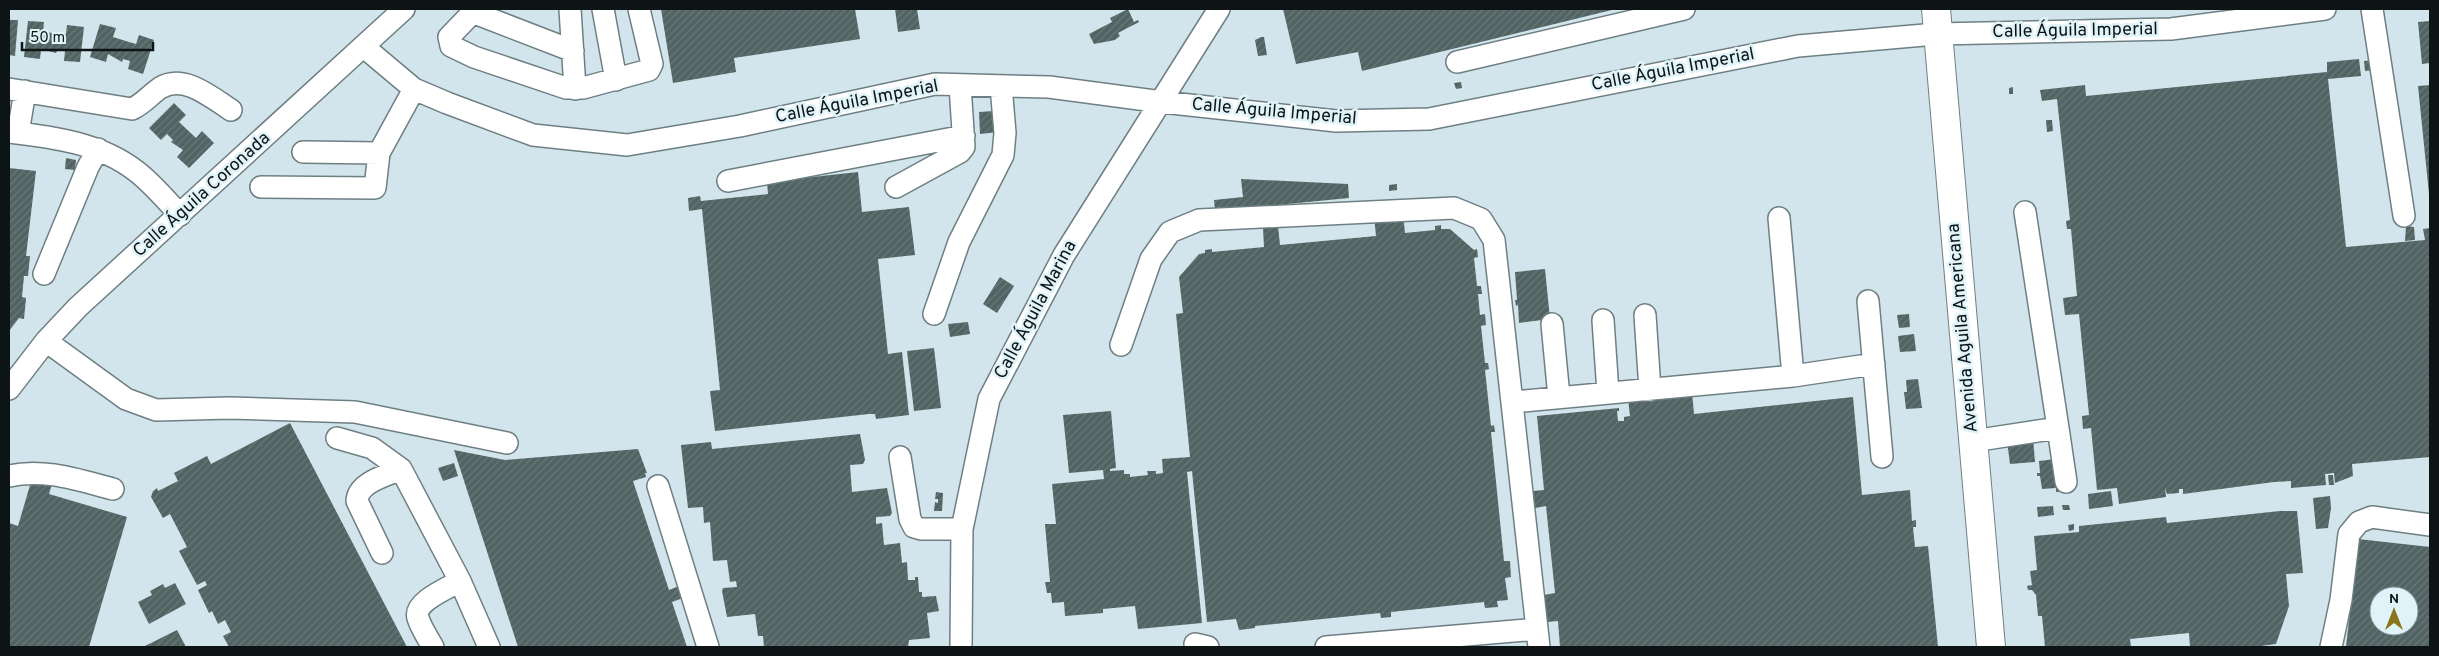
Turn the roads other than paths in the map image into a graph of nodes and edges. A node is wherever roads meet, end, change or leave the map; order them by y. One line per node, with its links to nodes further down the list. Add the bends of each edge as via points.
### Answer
1 (404, 9): 11 (street, Calle Águila Coronada)
2 (570, 9): 12 (street)
3 (603, 9): 14 (street)
4 (639, 9): 14 (street, via 652,67 647,73)
5 (1219, 9): 20 (street, Calle Águila Marina)
6 (1684, 9): 13 (street)
7 (2325, 9): 10 (street, Calle Águila Imperial, via 2171,29)
8 (2372, 9): 32 (street)
9 (474, 10): 12 (street); 18 (street, via 449,37 452,46 474,57 558,86)
10 (1936, 21): 20 (street, Calle Águila Imperial, via 1430,119 1336,121); 51 (main road, Avenida Aguila Americana)
11 (364, 47): 17 (street, Calle Águila Imperial); 31 (street, Calle Águila Coronada)
12 (573, 51): 18 (street)
13 (1456, 62)
14 (616, 80): 18 (street)
15 (960, 85): 16 (street, Calle Águila Imperial); 17 (street, Calle Águila Imperial, via 935,84 740,126 627,144 533,135); 23 (street)
16 (1001, 86): 20 (street, Calle Águila Imperial, via 1049,87); 36 (street, via 1006,134 1002,155 958,242)
17 (414, 88): 26 (street)
18 (575, 88)
19 (17, 90): 21 (street, via 132,109 168,84 180,84 204,92); 22 (street)
20 (1162, 102): 61 (street, Calle Águila Marina, via 1064,255 988,399)
21 (231, 110)
22 (13, 133): 24 (street, via 83,144)
23 (964, 136): 27 (street); 29 (street, via 964,147 960,152)
24 (98, 150): 31 (street, via 137,172); 34 (street)
25 (303, 152): 26 (street)
26 (379, 153): 28 (street, via 374,188)
27 (728, 181)
28 (261, 187)
29 (896, 187)
30 (2025, 212): 49 (street)
31 (180, 215): 40 (street, Calle Águila Coronada, via 78,307)
32 (2404, 216)
33 (1779, 218): 43 (street)
34 (44, 274)
35 (1868, 300): 42 (street)
36 (934, 314)
37 (1645, 315): 45 (street)
38 (1602, 320): 46 (street)
39 (1552, 324): 47 (street)
40 (46, 341): 44 (street, Calle Águila Coronada); 52 (street, via 126,399 156,410 230,408 355,412)
41 (1121, 345): 48 (street, via 1151,259 1170,232 1199,220 1454,208 1481,219 1494,240)
42 (1874, 364): 43 (street); 54 (street)
43 (1793, 376): 45 (street)
44 (9, 389)
45 (1650, 390): 46 (street)
46 (1608, 393): 47 (street)
47 (1559, 397): 48 (street)
48 (1513, 402): 64 (street)
49 (2058, 428): 51 (street); 57 (street)
50 (337, 438): 55 (street, via 372,448)
51 (1973, 441): 70 (main road, Avenida Aguila Americana)
52 (508, 443)
53 (900, 457): 61 (street, via 914,527)
54 (1882, 458)
55 (401, 469): 62 (street, via 364,486 357,494 357,501); 63 (street)
56 (9, 476): 59 (street, via 52,473)
57 (2066, 482)
58 (658, 486): 67 (street)
59 (113, 489)
60 (2430, 525): 71 (street, via 2372,517 2359,522 2349,534)
61 (962, 529): 68 (street, Calle Águila Marina)
62 (382, 553)
63 (460, 581): 65 (street, via 422,603 418,610 418,617); 66 (street)
64 (1538, 638): 69 (street)
65 (433, 647)
66 (489, 647)
67 (708, 647)
68 (961, 647)
69 (1326, 647)
70 (1991, 647)
71 (2331, 647)

